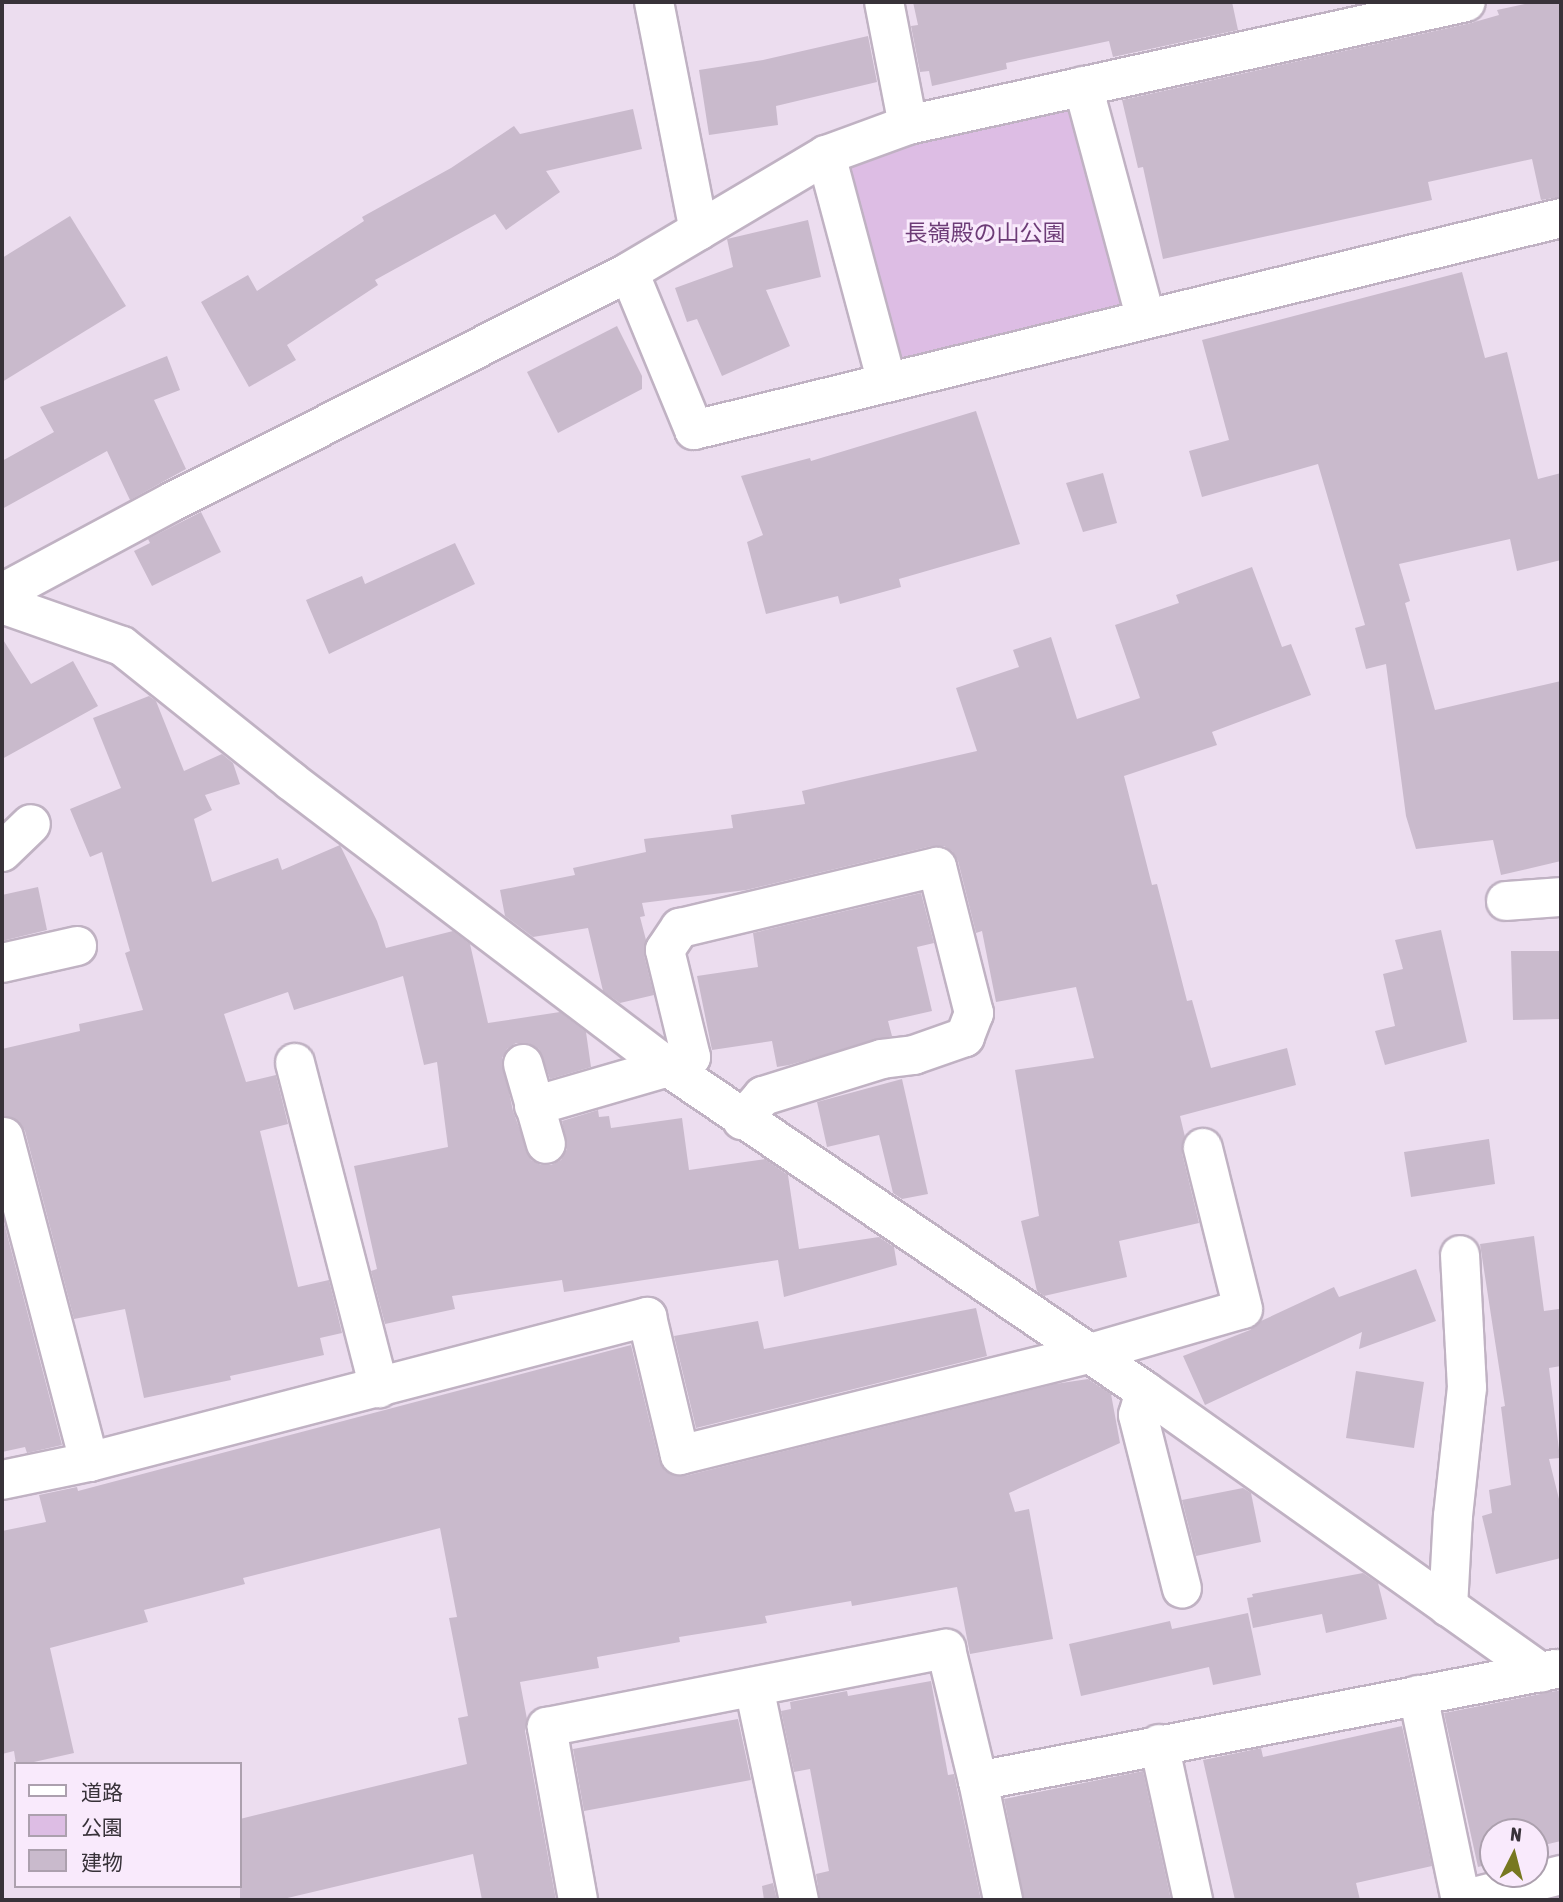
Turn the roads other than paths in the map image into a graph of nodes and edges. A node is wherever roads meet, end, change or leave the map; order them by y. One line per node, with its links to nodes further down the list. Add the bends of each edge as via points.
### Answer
1 (654, 2): 9 (street)
2 (884, 2): 6 (street)
3 (1466, 2): 4 (street)
4 (1414, 8): 5 (street)
5 (1083, 86): 6 (street); 11 (street)
6 (908, 125): 7 (street)
7 (826, 155): 9 (street); 12 (street)
8 (1561, 218): 11 (street)
9 (699, 231): 10 (street)
10 (629, 272): 12 (street, via 694,429); 13 (street, via 170,503)
11 (1146, 320): 12 (street)
12 (887, 382)
13 (2, 593)
14 (2, 604): 23 (street, via 122,646 291,781)
15 (31, 824): 16 (street)
16 (2, 852)
17 (1561, 897): 18 (street)
18 (1506, 901)
19 (77, 946): 20 (street)
20 (2, 963)
21 (295, 1063): 31 (street)
22 (523, 1064): 24 (street)
23 (668, 1067): 24 (street); 25 (street); 25 (street, via 691,1057 665,950 680,928 937,867 974,1013 965,1037 762,1096)
24 (534, 1106): 27 (street)
25 (742, 1120): 30 (street)
26 (4, 1137): 33 (street)
27 (546, 1144)
28 (1203, 1148): 30 (street, via 1243,1310)
29 (1460, 1255): 36 (street, via 1467,1388)
30 (1087, 1353): 31 (street, via 680,1455 647,1317); 32 (street)
31 (379, 1388): 33 (street)
32 (1144, 1391): 35 (street, via 1138,1415); 36 (street)
33 (89, 1462): 34 (street)
34 (2, 1480)
35 (1182, 1589)
36 (1448, 1606): 37 (street)
37 (1551, 1670): 39 (street)
38 (754, 1687): 41 (street, via 946,1649); 43 (street, via 547,1727); 44 (street)
39 (1418, 1695): 40 (street); 47 (street)
40 (1159, 1744): 41 (street); 46 (street)
41 (978, 1781): 45 (street)
42 (1561, 1875): 47 (street)
43 (579, 1900)
44 (799, 1900)
45 (1003, 1900)
46 (1193, 1900)
47 (1462, 1900)

